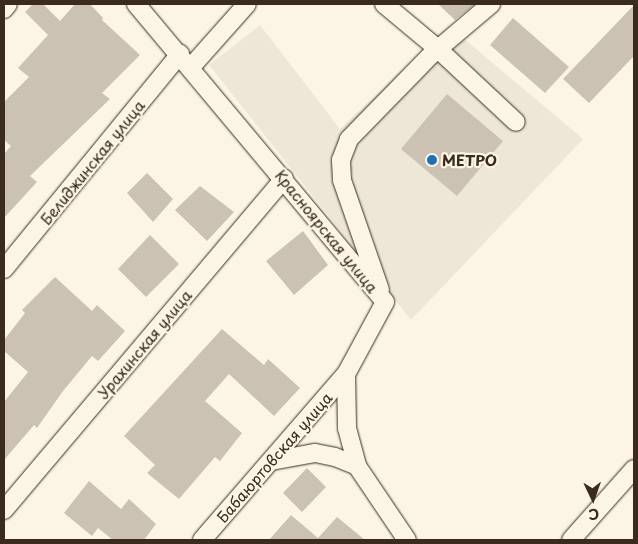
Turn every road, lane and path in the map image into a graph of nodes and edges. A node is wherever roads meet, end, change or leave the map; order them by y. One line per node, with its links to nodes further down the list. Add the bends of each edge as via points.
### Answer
1 (8, 4): 6 (street)
2 (136, 4): 8 (street, Красноярская улица)
3 (247, 4): 8 (street, Белиджинская улица)
4 (384, 4): 7 (street)
5 (491, 4): 7 (street)
6 (4, 8)
7 (439, 50): 9 (street); 12 (street, via 349,138 341,160 342,180)
8 (186, 60): 10 (street, Красноярская улица); 11 (street, Белиджинская улица)
9 (516, 122)
10 (284, 179): 12 (street, Красноярская улица); 17 (street, Урахинская улица)
11 (4, 269)
12 (385, 302): 13 (street, Красноярская улица)
13 (346, 374): 14 (street, Бабаюртовская улица); 15 (street, Красноярская улица, via 347,428)
14 (271, 461): 15 (street, via 315,453); 18 (street, Бабаюртовская улица)
15 (357, 466): 19 (street, Красноярская улица)
16 (634, 469): 20 (street)
17 (4, 510)
18 (202, 540)
19 (407, 540)
20 (571, 540)

